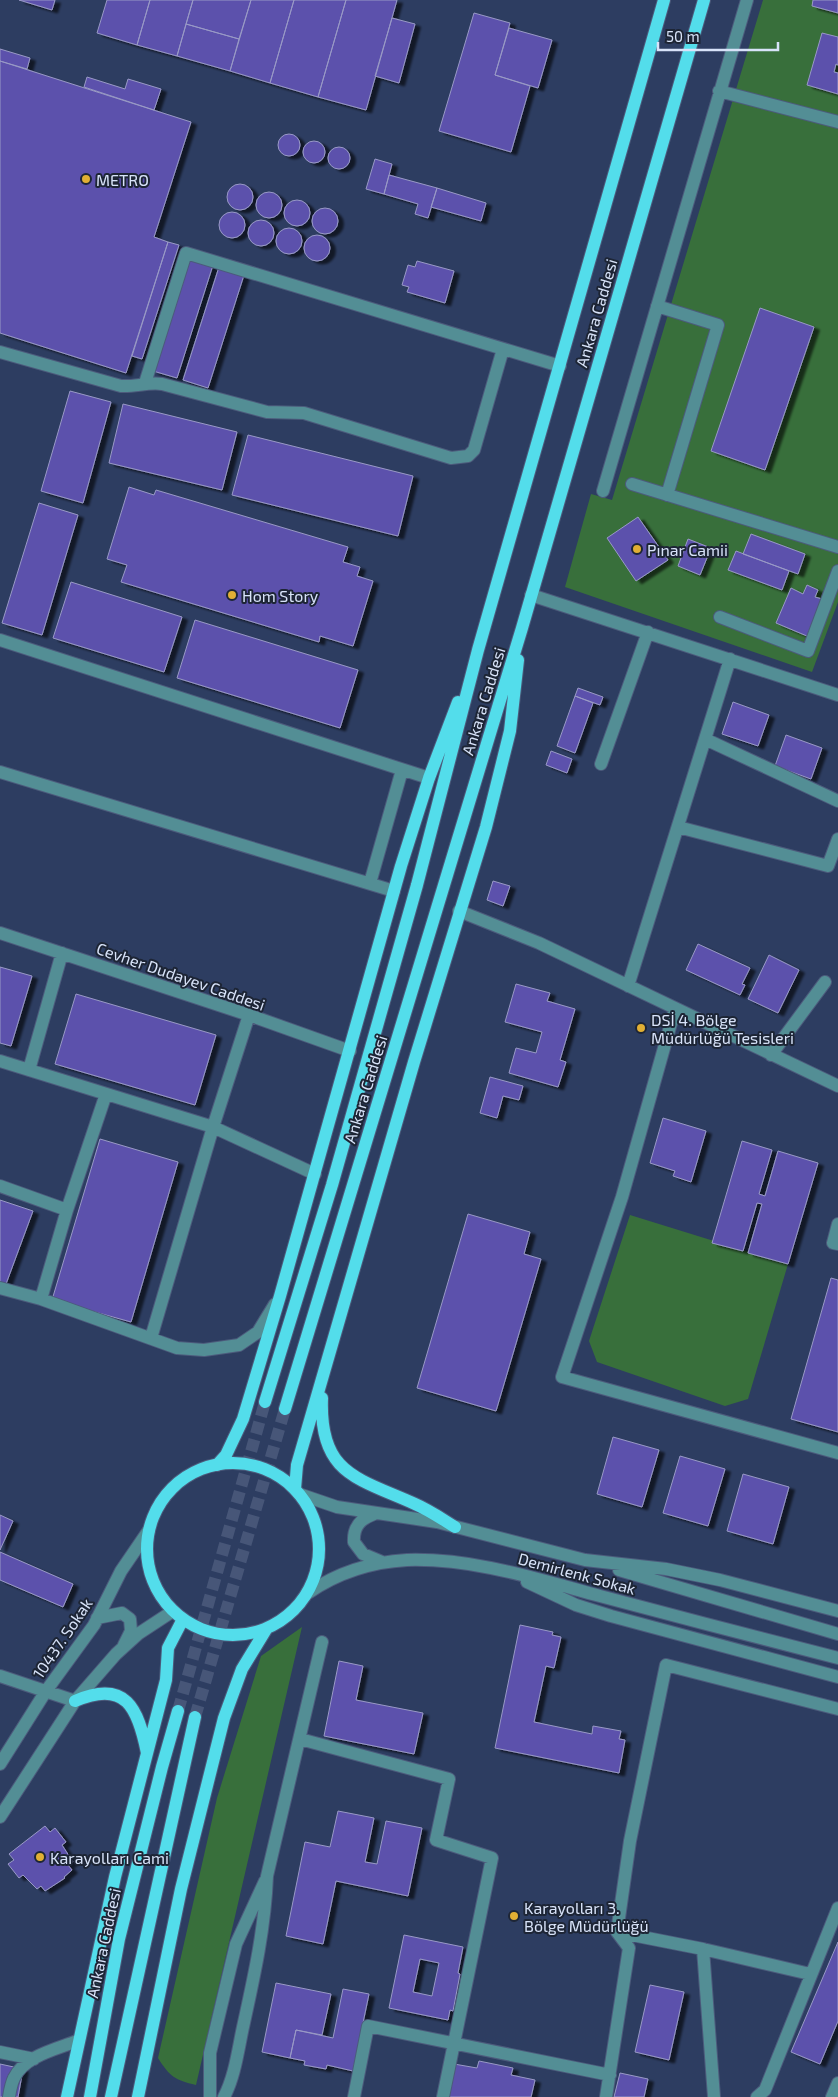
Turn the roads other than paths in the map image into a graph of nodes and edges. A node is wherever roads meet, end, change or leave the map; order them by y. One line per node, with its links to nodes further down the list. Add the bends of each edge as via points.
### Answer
1 (664, 0): 9 (main road, Ankara Caddesi)
2 (704, 0): 16 (main road, Ankara Caddesi)
3 (747, 0): 4 (street)
4 (719, 91): 5 (street); 6 (street)
5 (838, 122)
6 (657, 306): 12 (street); 13 (street, via 718,324)
7 (503, 349): 9 (street); 10 (street, via 476,446 472,454 462,457 445,457 304,413 267,412 162,384); 10 (street, via 186,253)
8 (0, 352): 10 (street, via 121,386)
9 (560, 366): 21 (main road, Ankara Caddesi)
10 (145, 383)
11 (632, 484): 13 (street)
12 (603, 491)
13 (667, 494): 14 (street)
14 (838, 547)
15 (838, 571): 17 (street, via 808,651)
16 (531, 595): 18 (main road, Ankara Caddesi); 19 (street)
17 (720, 618)
18 (522, 628): 34 (main road, via 510,731 486,827); 59 (main road, Ankara Caddesi)
19 (648, 632): 22 (street); 25 (street)
20 (0, 640): 26 (street)
21 (478, 650): 28 (main road); 58 (main road, Ankara Caddesi, via 414,895 332,1185)
22 (730, 659): 23 (street); 24 (street)
23 (838, 696)
24 (705, 739): 29 (street); 30 (street)
25 (602, 764)
26 (402, 770): 28 (street); 32 (street)
27 (0, 772): 32 (street)
28 (430, 778): 33 (main road)
29 (838, 801)
30 (678, 827): 31 (street, via 828,866); 38 (street)
31 (838, 838)
32 (370, 883): 33 (street)
33 (394, 891): 41 (main road)
34 (459, 911): 38 (street, via 539,943); 57 (main road)
35 (0, 933): 36 (street, Cevher Dudayev Caddesi)
36 (62, 953): 40 (street, Cevher Dudayev Caddesi); 44 (street)
37 (825, 982): 42 (street)
38 (628, 986): 39 (street)
39 (675, 1009): 42 (street); 60 (street, via 622,1197 562,1377)
40 (249, 1015): 41 (street, Cevher Dudayev Caddesi); 47 (street)
41 (350, 1051): 48 (main road)
42 (772, 1055): 45 (street)
43 (0, 1061): 44 (street)
44 (29, 1070): 46 (street)
45 (838, 1086)
46 (106, 1094): 47 (street); 50 (street)
47 (213, 1127): 48 (street); 56 (street)
48 (315, 1174): 54 (main road)
49 (0, 1186): 50 (street)
50 (67, 1210): 55 (street)
51 (838, 1224): 52 (street, via 833,1242)
52 (838, 1244)
53 (0, 1288): 55 (street)
54 (280, 1296): 56 (street, via 258,1332 239,1345 204,1350 177,1348); 61 (main road, via 243,1419 226,1455)
55 (41, 1299): 56 (street)
56 (151, 1338)
57 (323, 1378): 62 (main road, via 297,1465); 64 (main road, via 323,1428 338,1464 357,1479 416,1504)
58 (265, 1402)
59 (285, 1409)
60 (838, 1453)
61 (217, 1465): 62 (main road, via 258,1467 275,1474); 65 (main road, via 190,1475 173,1488 160,1504)
62 (297, 1491): 63 (street, via 332,1506); 69 (main road, via 314,1520 319,1544 317,1569)
63 (374, 1514): 64 (street); 67 (street, via 359,1522 354,1542 363,1554)
64 (455, 1526): 66 (street)
65 (149, 1530): 71 (main road, via 147,1555 152,1579 164,1601); 72 (street, 10437. Sokak, via 121,1571)
66 (585, 1560): 70 (street, via 702,1576); 74 (street, Demirlenk Sokak)
67 (385, 1563): 68 (street, Demirlenk Sokak, via 443,1561); 69 (street, Demirlenk Sokak, via 348,1572)
68 (504, 1571): 77 (street, Demirlenk Sokak); 79 (street, via 568,1602 611,1616)
69 (308, 1592): 73 (main road, via 286,1617)
70 (838, 1611)
71 (178, 1615): 73 (main road, via 194,1626 218,1634 243,1635); 76 (street, via 138,1634); 86 (main road, via 168,1648 166,1680)
72 (97, 1618): 76 (street, via 122,1613 130,1619 131,1631); 80 (street, 10437. Sokak)
73 (267, 1628): 104 (main road, via 242,1669 224,1718 181,1889)
74 (838, 1634)
75 (322, 1642): 85 (street)
76 (122, 1650): 81 (street)
77 (838, 1658)
78 (0, 1676): 80 (street)
79 (838, 1677)
80 (46, 1691): 81 (street); 87 (street, 10437. Sokak)
81 (74, 1701): 86 (main road, via 103,1692 124,1699 138,1719); 88 (street)
82 (838, 1709): 91 (street, via 666,1665 630,1842)
83 (178, 1711): 102 (main road, Ankara Caddesi, via 119,1939)
84 (195, 1717): 103 (main road)
85 (300, 1738): 89 (street); 95 (street, via 449,1779 436,1840 492,1858)
86 (147, 1757): 94 (main road)
87 (0, 1764)
88 (0, 1817)
89 (267, 1876): 105 (street, via 236,1944 210,2053); 106 (street, via 261,1943 234,2072)
90 (838, 1908): 93 (street)
91 (616, 1932): 92 (street); 98 (street, via 629,1948)
92 (703, 1949): 93 (street); 110 (street)
93 (810, 1974): 111 (street, via 765,2090)
94 (77, 2041): 97 (street); 101 (main road)
95 (455, 2042): 98 (street); 107 (street, via 368,2026); 108 (street)
96 (0, 2052): 97 (street)
97 (34, 2059): 100 (street, via 18,2071)
98 (610, 2075): 109 (street)
99 (838, 2083): 112 (street)
100 (9, 2097)
101 (66, 2097)
102 (90, 2097)
103 (111, 2097)
104 (138, 2097)
105 (210, 2097)
106 (224, 2097)
107 (354, 2097)
108 (443, 2097)
109 (606, 2097)
110 (714, 2097)
111 (757, 2097)
112 (832, 2097)

